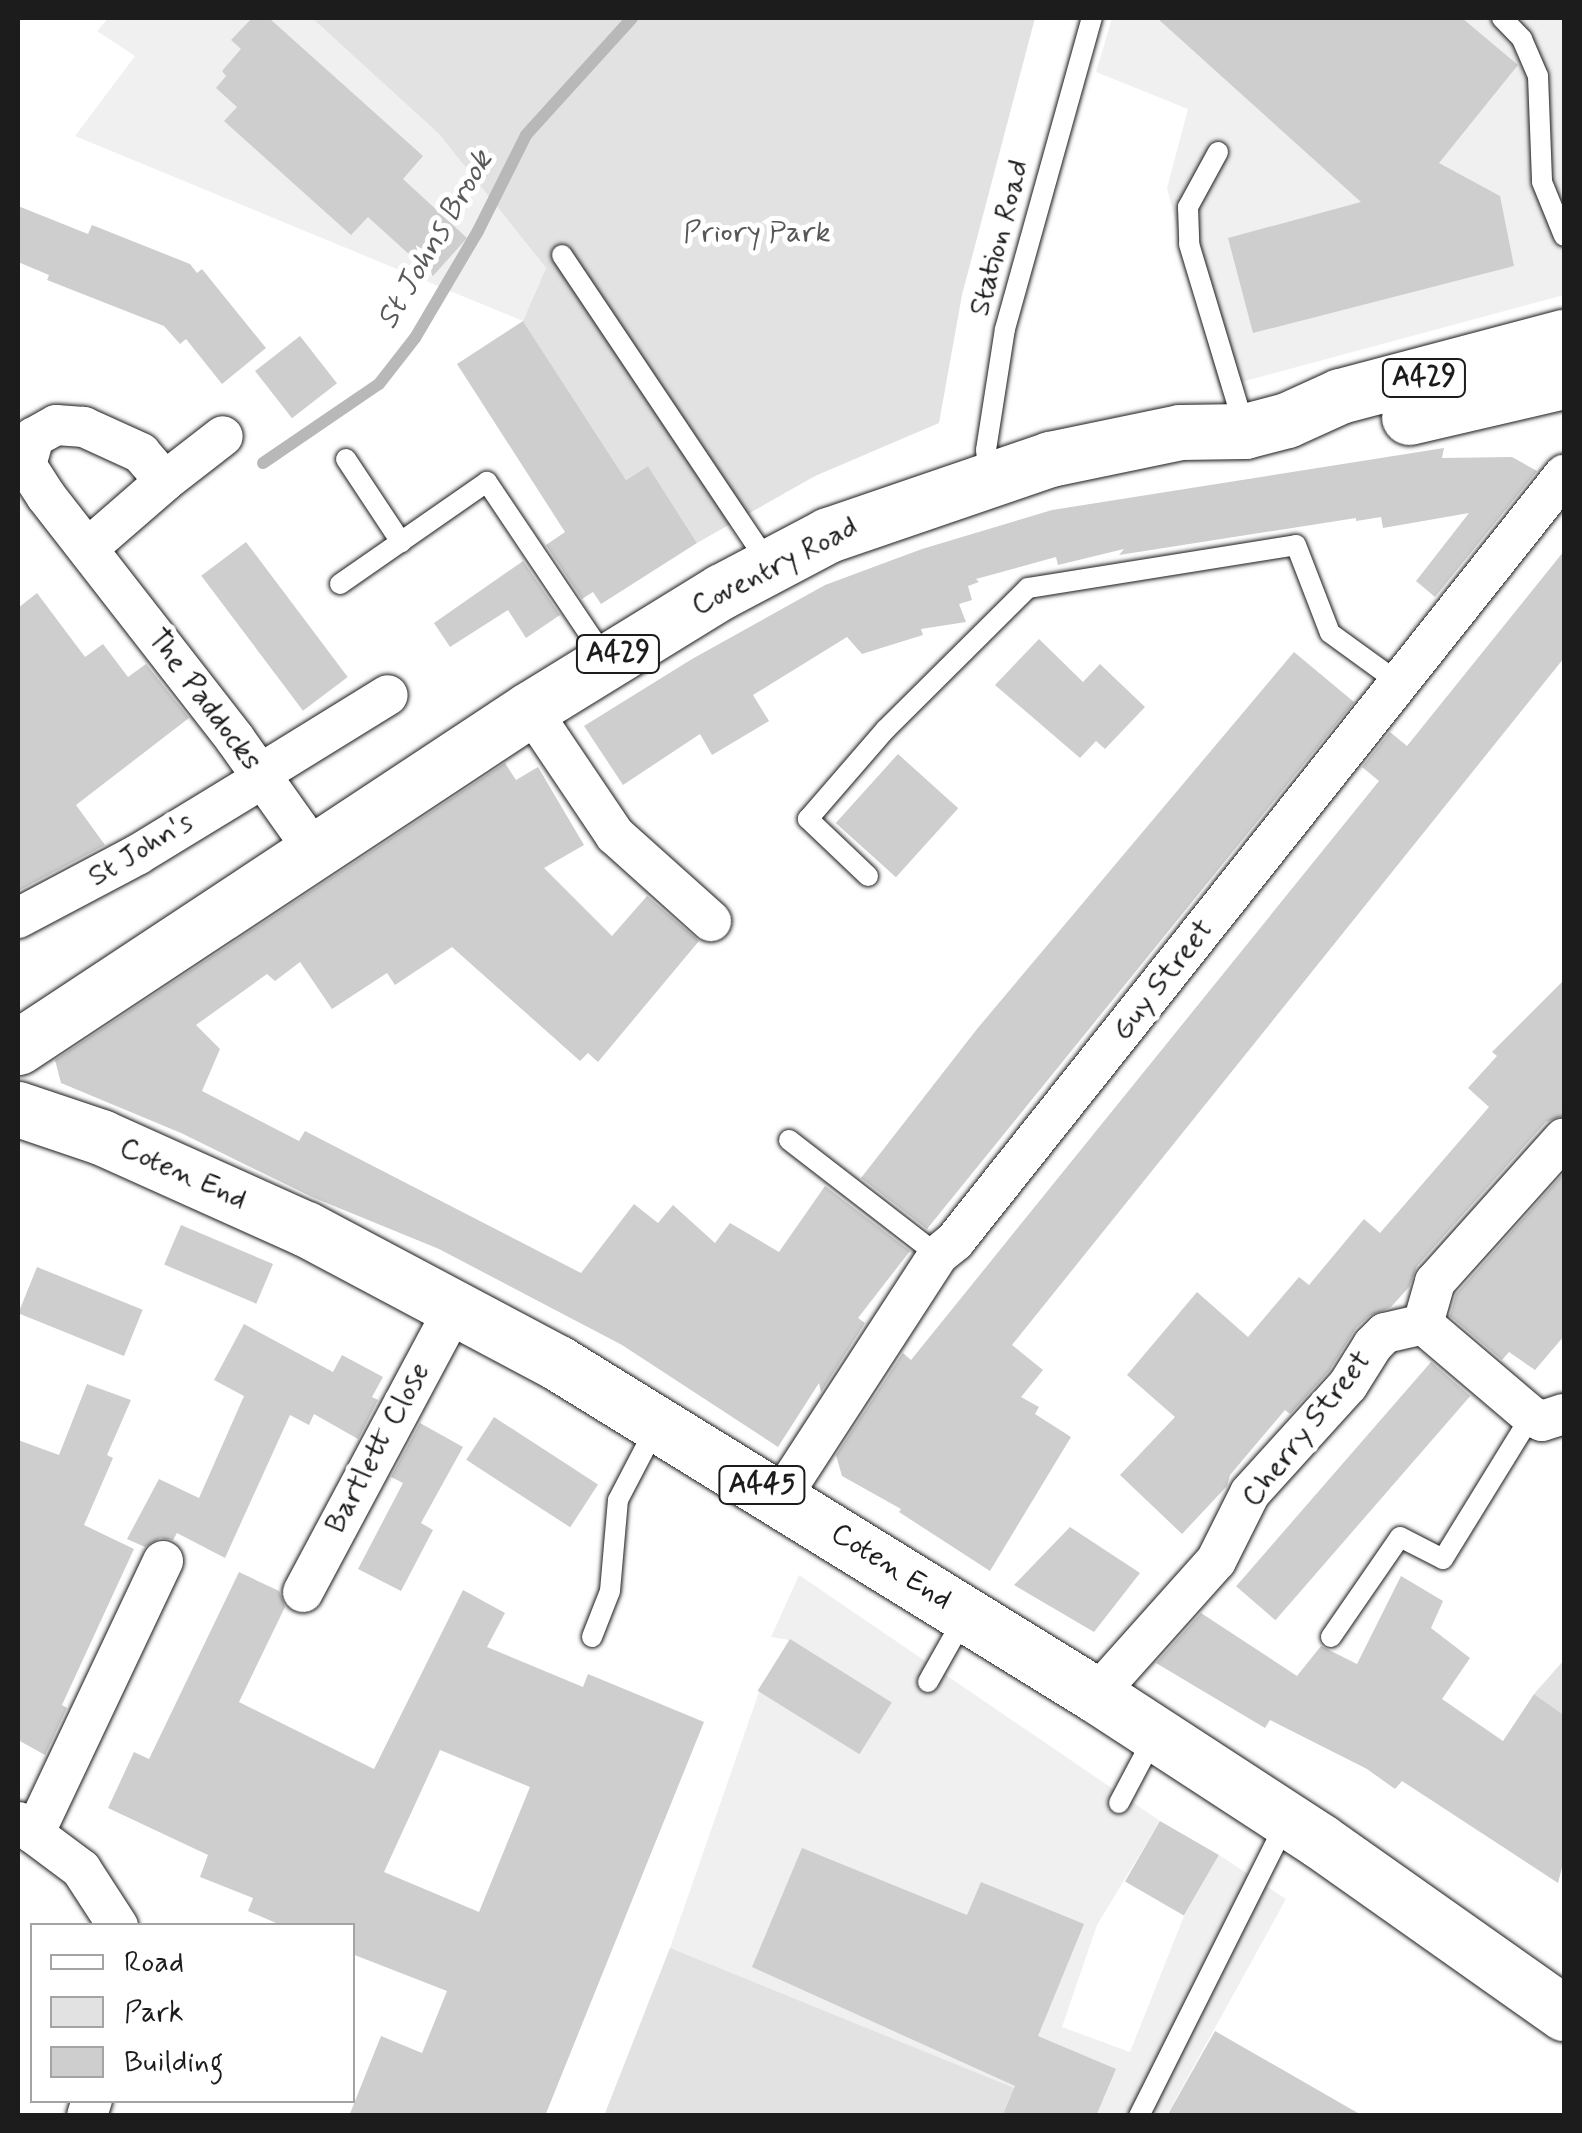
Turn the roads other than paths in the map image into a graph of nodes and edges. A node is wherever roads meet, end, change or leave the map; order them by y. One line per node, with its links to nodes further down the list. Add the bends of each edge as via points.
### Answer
1 (1092, 18): 13 (lane, Station Road, via 1005,329 986,450)
2 (1502, 18): 4 (lane, via 1522,39 1538,76 1542,182)
3 (1218, 152): 8 (lane, via 1188,207 1189,244)
4 (1564, 236)
5 (562, 255): 17 (lane)
6 (1564, 337): 8 (main road, Coventry Road / A429, via 1340,396)
7 (1564, 381): 8 (main road, Coventry Road / A429, via 1350,429)
8 (1266, 426): 13 (main road, Coventry Road / A429, via 1104,445)
9 (26, 432): 14 (street, The Paddocks, via 84,427 141,453); 16 (street, The Paddocks, via 26,465)
10 (222, 436): 14 (street)
11 (346, 459): 15 (lane)
12 (1564, 475): 20 (street, Guy Street)
13 (988, 478): 17 (main road, Coventry Road / A429, via 859,523)
14 (165, 480): 16 (street)
15 (401, 542): 18 (lane); 19 (lane, via 487,482)
16 (88, 548): 23 (street, The Paddocks)
17 (769, 564): 19 (main road, Coventry Road / A429)
18 (340, 584)
19 (607, 660): 22 (main road, Coventry Road / A429)
20 (1399, 683): 25 (lane, via 1330,633 1296,545 1028,588 886,729 808,819); 32 (street, Guy Street)
21 (388, 694): 23 (street, St John's)
22 (530, 709): 24 (main road, Coventry Road / A429); 27 (street, via 615,835)
23 (261, 776): 24 (street, The Paddocks); 26 (street, St John's, via 136,855)
24 (316, 854): 28 (main road, Coventry Road / A429)
25 (868, 876)
26 (18, 918)
27 (712, 920)
28 (18, 1047)
29 (18, 1109): 33 (main road, Coten End / A445, via 253,1205)
30 (1564, 1138): 34 (street, via 1436,1282)
31 (788, 1140): 32 (lane)
32 (946, 1248): 37 (street, Guy Street)
33 (456, 1305): 36 (main road, Coten End / A445); 39 (street, Bartlett Close)
34 (1423, 1324): 35 (street); 44 (street, Cherry Street, via 1384,1334 1373,1344 1348,1385 1250,1493 1216,1560)
35 (1548, 1415): 42 (lane, via 1443,1559 1400,1537)
36 (658, 1424): 37 (main road, Coten End / A445); 41 (lane, via 618,1500 610,1590)
37 (781, 1497): 40 (main road, Coten End / A445)
38 (163, 1562): 48 (street)
39 (303, 1592)
40 (966, 1614): 43 (lane); 44 (main road, Coten End / A445)
41 (592, 1636)
42 (1331, 1637)
43 (928, 1682)
44 (1096, 1695): 45 (main road, Coten End / A445)
45 (1155, 1735): 46 (lane); 47 (main road, Coten End / A445)
46 (1120, 1803)
47 (1287, 1821): 50 (main road, Coten End / A445); 51 (lane)
48 (26, 1828): 49 (street, via 81,1869)
49 (116, 1923)
50 (1556, 1999)
51 (1140, 2116)

